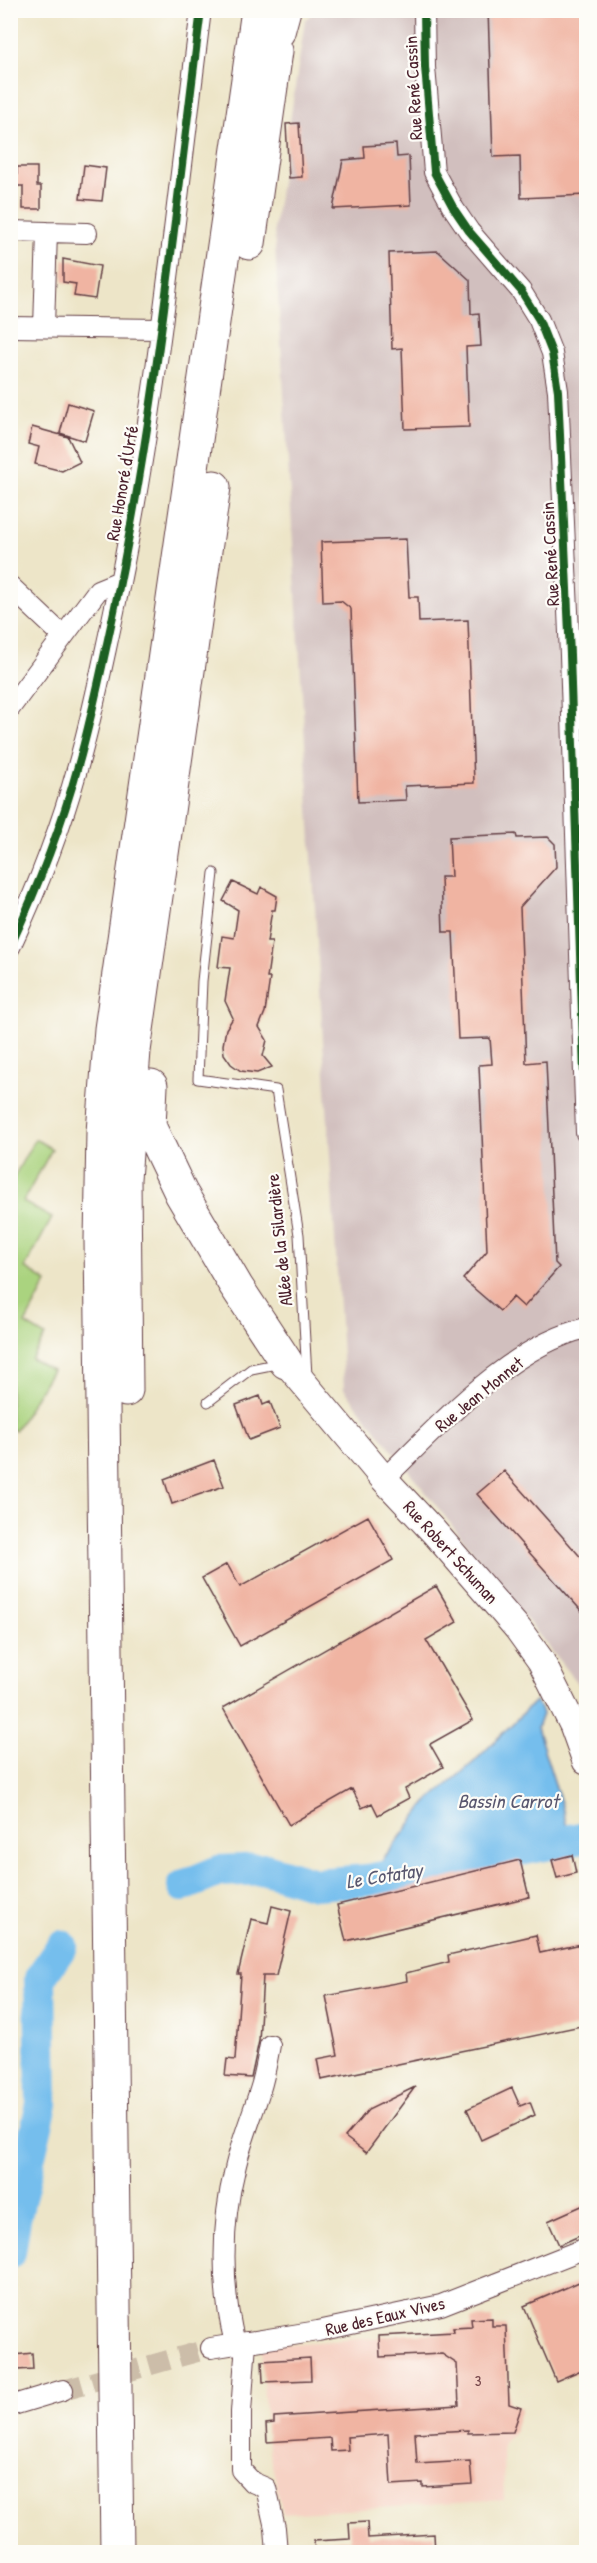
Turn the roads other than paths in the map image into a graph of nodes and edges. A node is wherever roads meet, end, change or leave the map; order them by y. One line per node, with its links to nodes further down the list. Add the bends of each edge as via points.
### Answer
1 (201, 10): 9 (street, Rue Honoré d'Urfé)
2 (424, 10): 17 (street, Rue René Cassin, via 434,172 464,224 521,291 538,320 552,353 558,391)
3 (275, 16): 14 (highway); 30 (highway, via 111,1029 103,1132 101,1240)
4 (10, 231): 5 (street)
5 (47, 232): 6 (street); 8 (street)
6 (87, 233)
7 (10, 327): 8 (street)
8 (44, 327): 9 (street)
9 (161, 329): 10 (street, Rue Honoré d'Urfé, via 140,477)
10 (120, 581): 12 (street, via 99,590); 16 (street, Rue Honoré d'Urfé, via 78,767 49,854)
11 (10, 586): 12 (street)
12 (63, 636): 13 (street)
13 (10, 708)
14 (165, 823): 19 (highway, via 149,1126 181,1193); 31 (highway, via 134,1051 124,1179)
15 (214, 873): 20 (lane, Allée de la Silardière, via 202,981 198,1079 276,1090 299,1235)
16 (13, 932)
17 (586, 1133)
18 (586, 1328): 22 (street, Rue Jean Monnet, via 540,1345 498,1375 451,1413)
19 (286, 1362): 20 (main road, Rue Robert Schuman); 21 (lane, via 251,1369)
20 (308, 1387): 22 (main road, Rue Robert Schuman)
21 (208, 1402)
22 (384, 1479): 23 (main road, Rue Robert Schuman, via 465,1567 541,1660)
23 (586, 1761)
24 (270, 2045): 26 (street, via 261,2088 234,2171 227,2220 228,2319)
25 (586, 2248): 26 (street, Rue des Eaux Vives, via 441,2306)
26 (240, 2343): 27 (street, Rue des Eaux Vives); 32 (street, via 246,2361 240,2412 241,2470 252,2482 266,2488)
27 (211, 2348)
28 (63, 2390): 29 (street)
29 (10, 2406)
30 (117, 2553)
31 (140, 2553)
32 (277, 2553)

